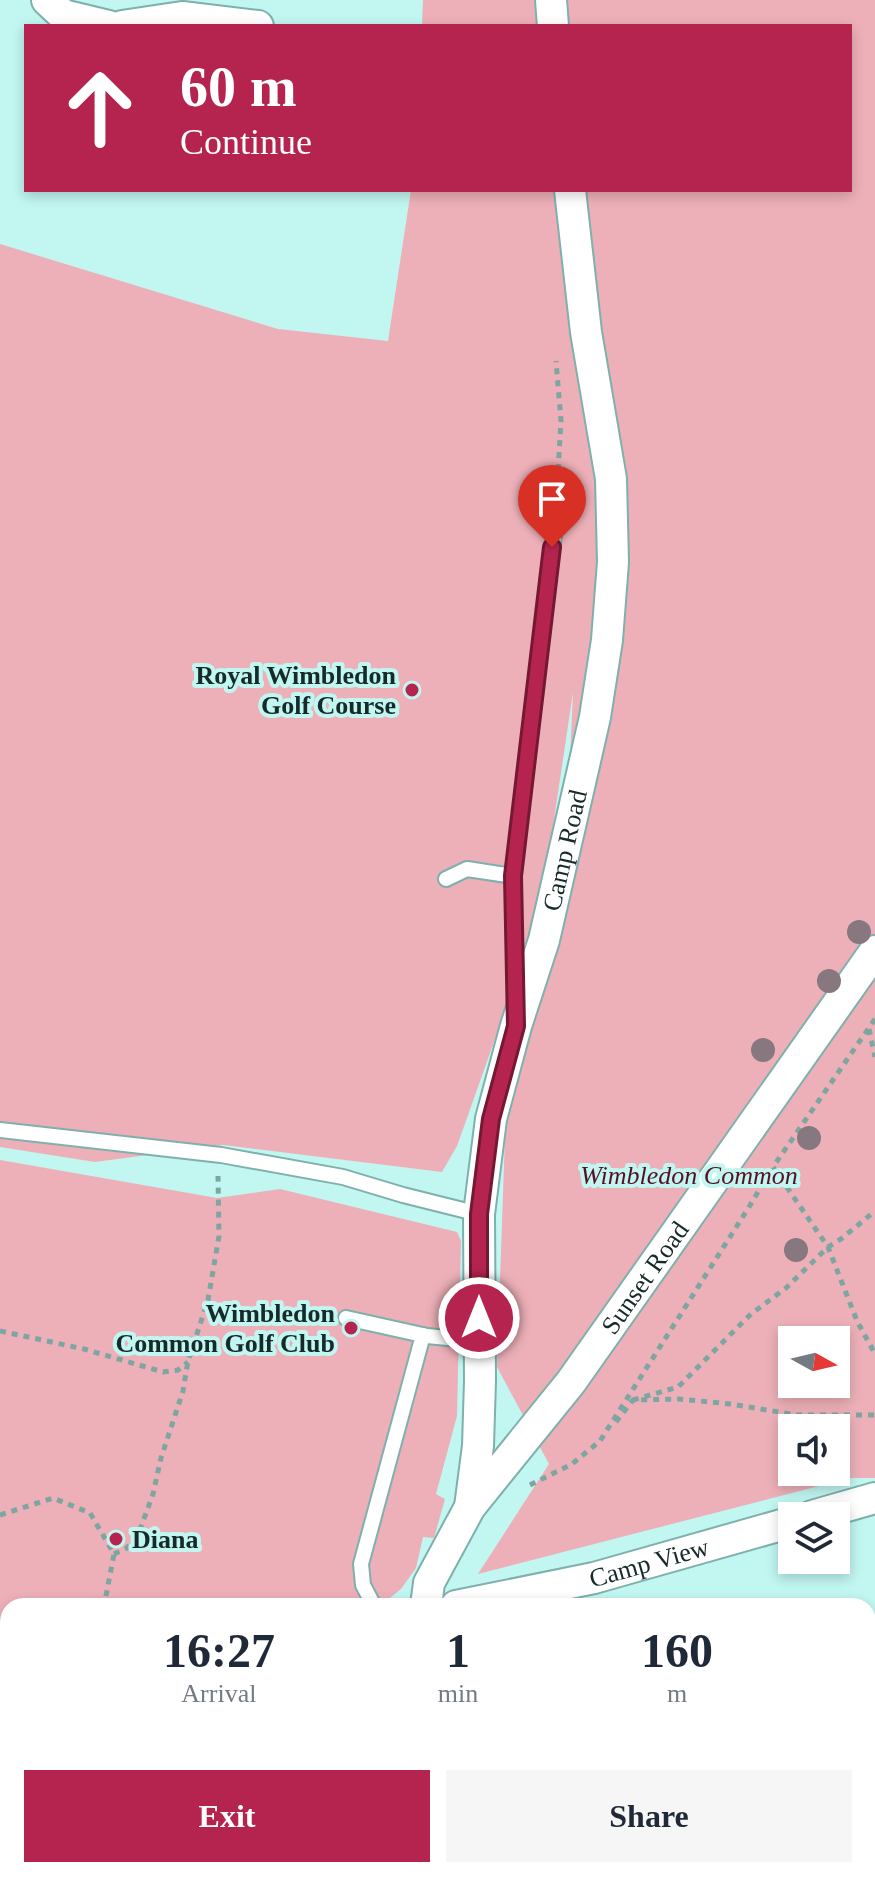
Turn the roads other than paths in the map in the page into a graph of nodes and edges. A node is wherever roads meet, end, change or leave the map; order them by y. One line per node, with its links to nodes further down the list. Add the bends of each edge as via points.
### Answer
1 (47, 0): 3 (street, via 63,15)
2 (551, 0): 6 (street)
3 (101, 24)
4 (135, 24): 5 (street, via 182,17)
5 (241, 24)
6 (553, 24)
7 (570, 192): 12 (street, Camp Road, via 586,332 611,479 613,562 595,717 544,940)
8 (555, 527): 9 (lane)
9 (513, 876): 10 (lane, via 467,869); 12 (lane)
10 (446, 879)
11 (875, 951): 19 (street, Sunset Road, via 571,1382)
12 (516, 1026): 14 (street, Camp Road, via 491,1119)
13 (0, 1130): 14 (lane, via 221,1155 343,1177)
14 (479, 1214): 17 (street, Camp Road)
15 (346, 1318): 16 (lane)
16 (423, 1335): 17 (lane); 22 (lane, via 361,1564)
17 (479, 1341): 19 (street, Camp Road)
18 (875, 1498): 20 (street)
19 (474, 1501): 23 (street, Sunset Road, via 429,1583)
20 (850, 1505)
21 (778, 1526): 24 (street, Camp View, via 594,1578)
22 (370, 1598)
23 (427, 1598)
24 (495, 1598)

